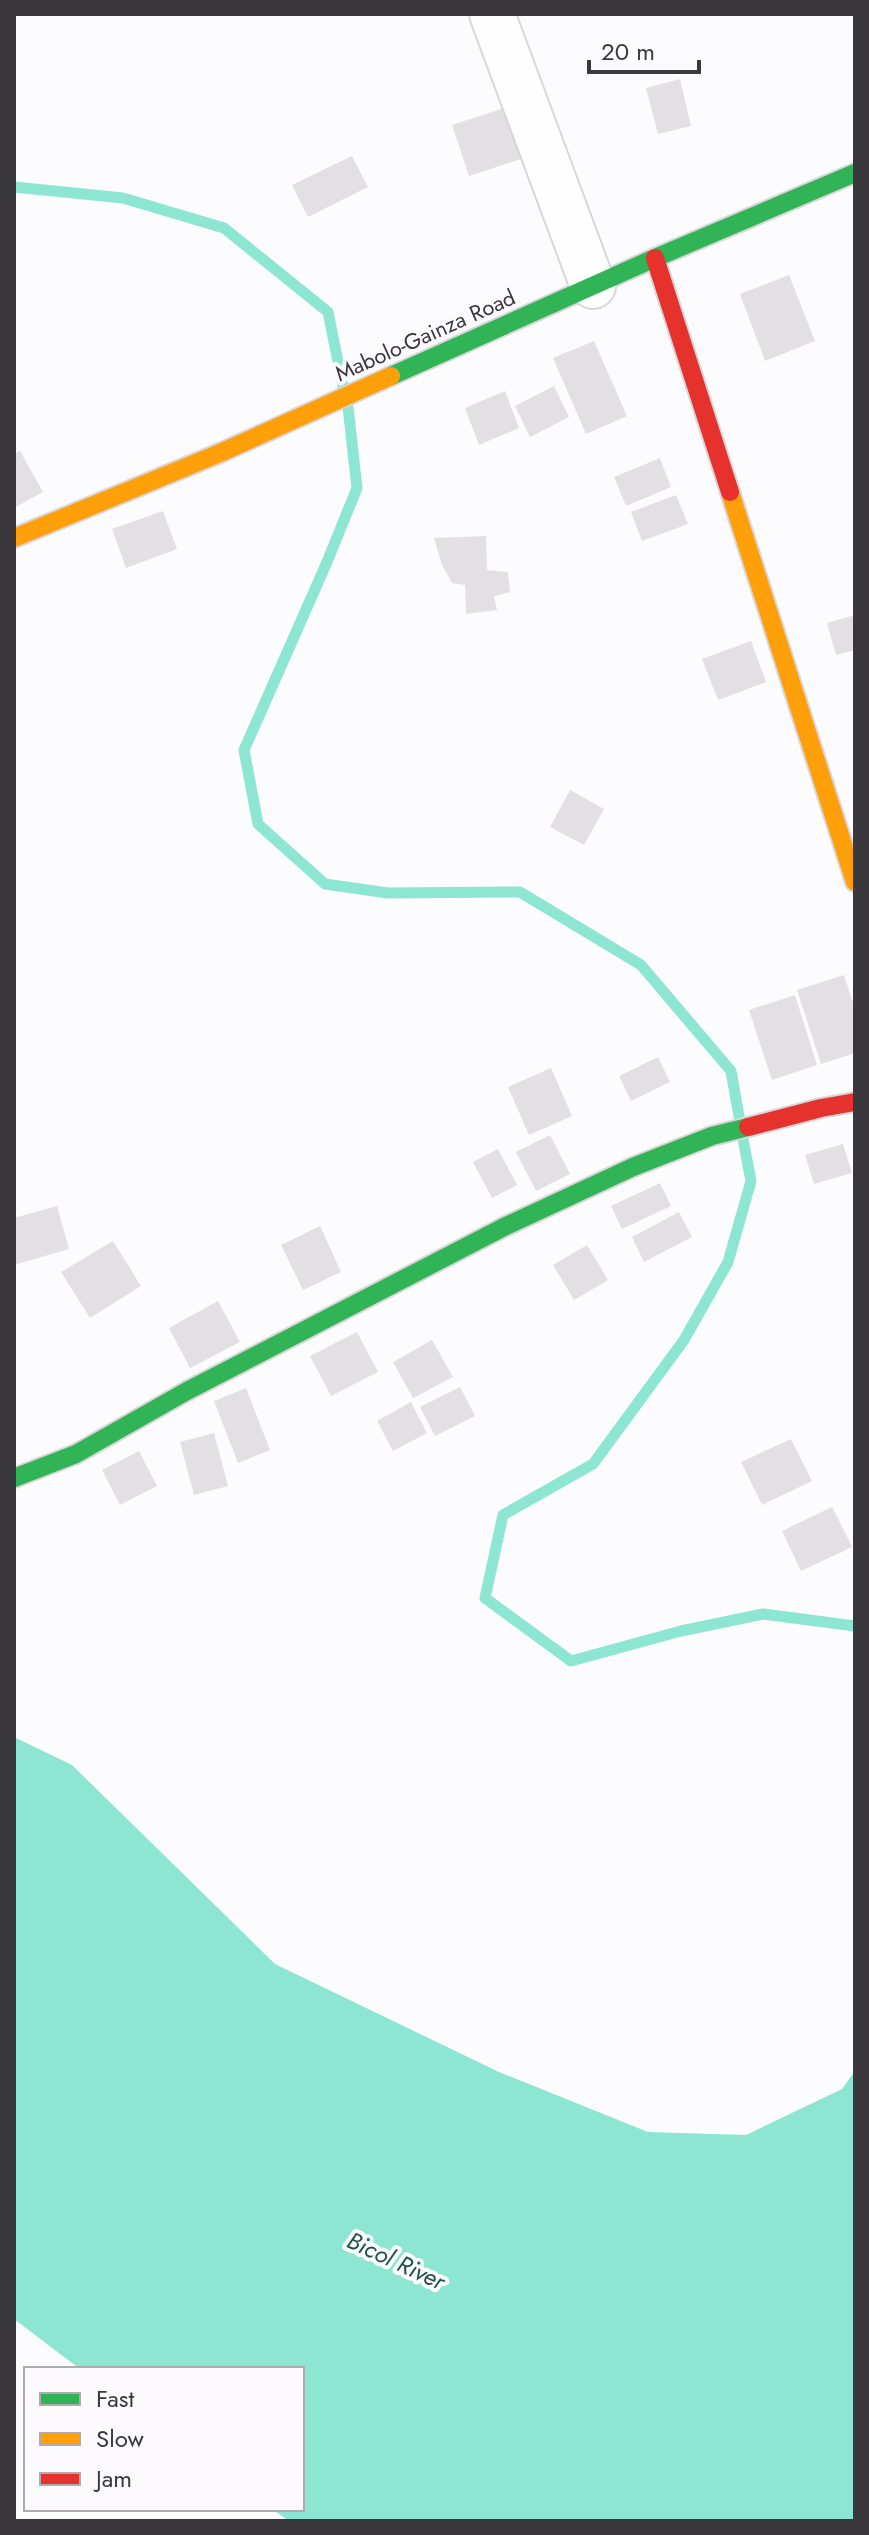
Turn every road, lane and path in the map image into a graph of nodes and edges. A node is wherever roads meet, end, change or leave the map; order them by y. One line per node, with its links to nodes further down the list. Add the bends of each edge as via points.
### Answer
1 (492, 14): 4 (street)
2 (855, 173): 3 (street, Mabolo-Gainza Road)
3 (655, 258): 4 (street, Mabolo-Gainza Road); 6 (street)
4 (593, 286): 5 (street, Mabolo-Gainza Road, via 220,453)
5 (14, 538)
6 (855, 882)
7 (855, 1102): 8 (street, via 712,1136 633,1167 504,1227 76,1454)
8 (14, 1478)

